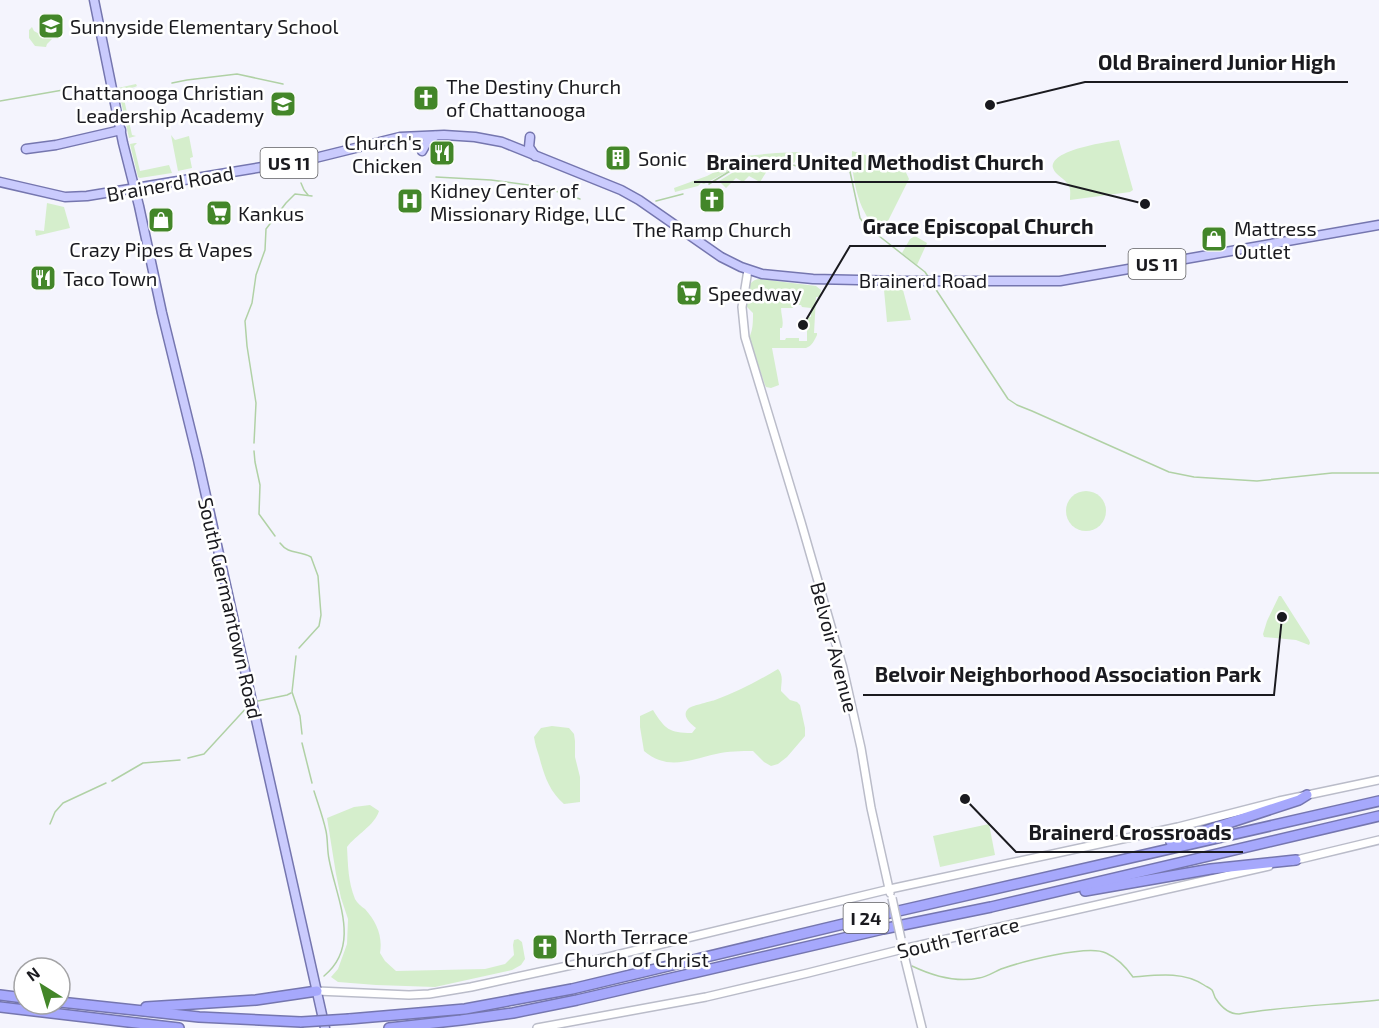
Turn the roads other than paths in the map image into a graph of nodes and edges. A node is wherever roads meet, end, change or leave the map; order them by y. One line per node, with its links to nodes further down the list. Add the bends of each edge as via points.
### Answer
1 (94, 0): 2 (main road, South Germantown Road)
2 (121, 130): 5 (main road); 9 (main road, South Germantown Road)
3 (436, 135): 6 (main road); 7 (main road, Brainerd Road / US 11, via 484,138); 9 (main road, Brainerd Road / US 11, via 400,137 311,159)
4 (530, 137): 7 (main road, via 529,147)
5 (26, 149)
6 (422, 151)
7 (535, 156): 11 (main road, Brainerd Road / US 11, via 628,193 721,257)
8 (0, 182): 9 (main road, Brainerd Road / US 11, via 65,197)
9 (134, 189): 22 (main road, South Germantown Road)
10 (1379, 225): 11 (main road, Brainerd Road / US 11, via 1060,281 813,279)
11 (748, 270): 19 (street, Belvoir Avenue, via 742,307 745,338 843,668)
12 (1379, 780): 13 (street)
13 (1307, 795): 18 (highway); 19 (street, via 1178,828)
14 (1379, 801): 18 (highway, I 24)
15 (1379, 816): 20 (highway, I 24)
16 (1379, 840): 17 (street, South Terrace)
17 (1296, 860): 20 (highway, via 1211,869); 21 (street, South Terrace)
18 (1115, 861): 25 (highway, I 24, bridge, via 572,989 465,1009 301,1022 199,1017)
19 (890, 889): 21 (street, Belvoir Avenue, bridge); 22 (street, via 471,987 409,995)
20 (991, 907): 28 (highway, I 24, via 523,1010)
21 (903, 949): 29 (street, South Terrace, via 706,997); 30 (street, Belvoir Avenue)
22 (317, 991): 25 (highway, via 256,1000); 27 (main road, South Germantown Road)
23 (72, 1003): 25 (highway, I 24)
24 (0, 1007): 26 (highway)
25 (123, 1008)
26 (179, 1028)
27 (325, 1028)
28 (389, 1028)
29 (537, 1028)
30 (922, 1028)

